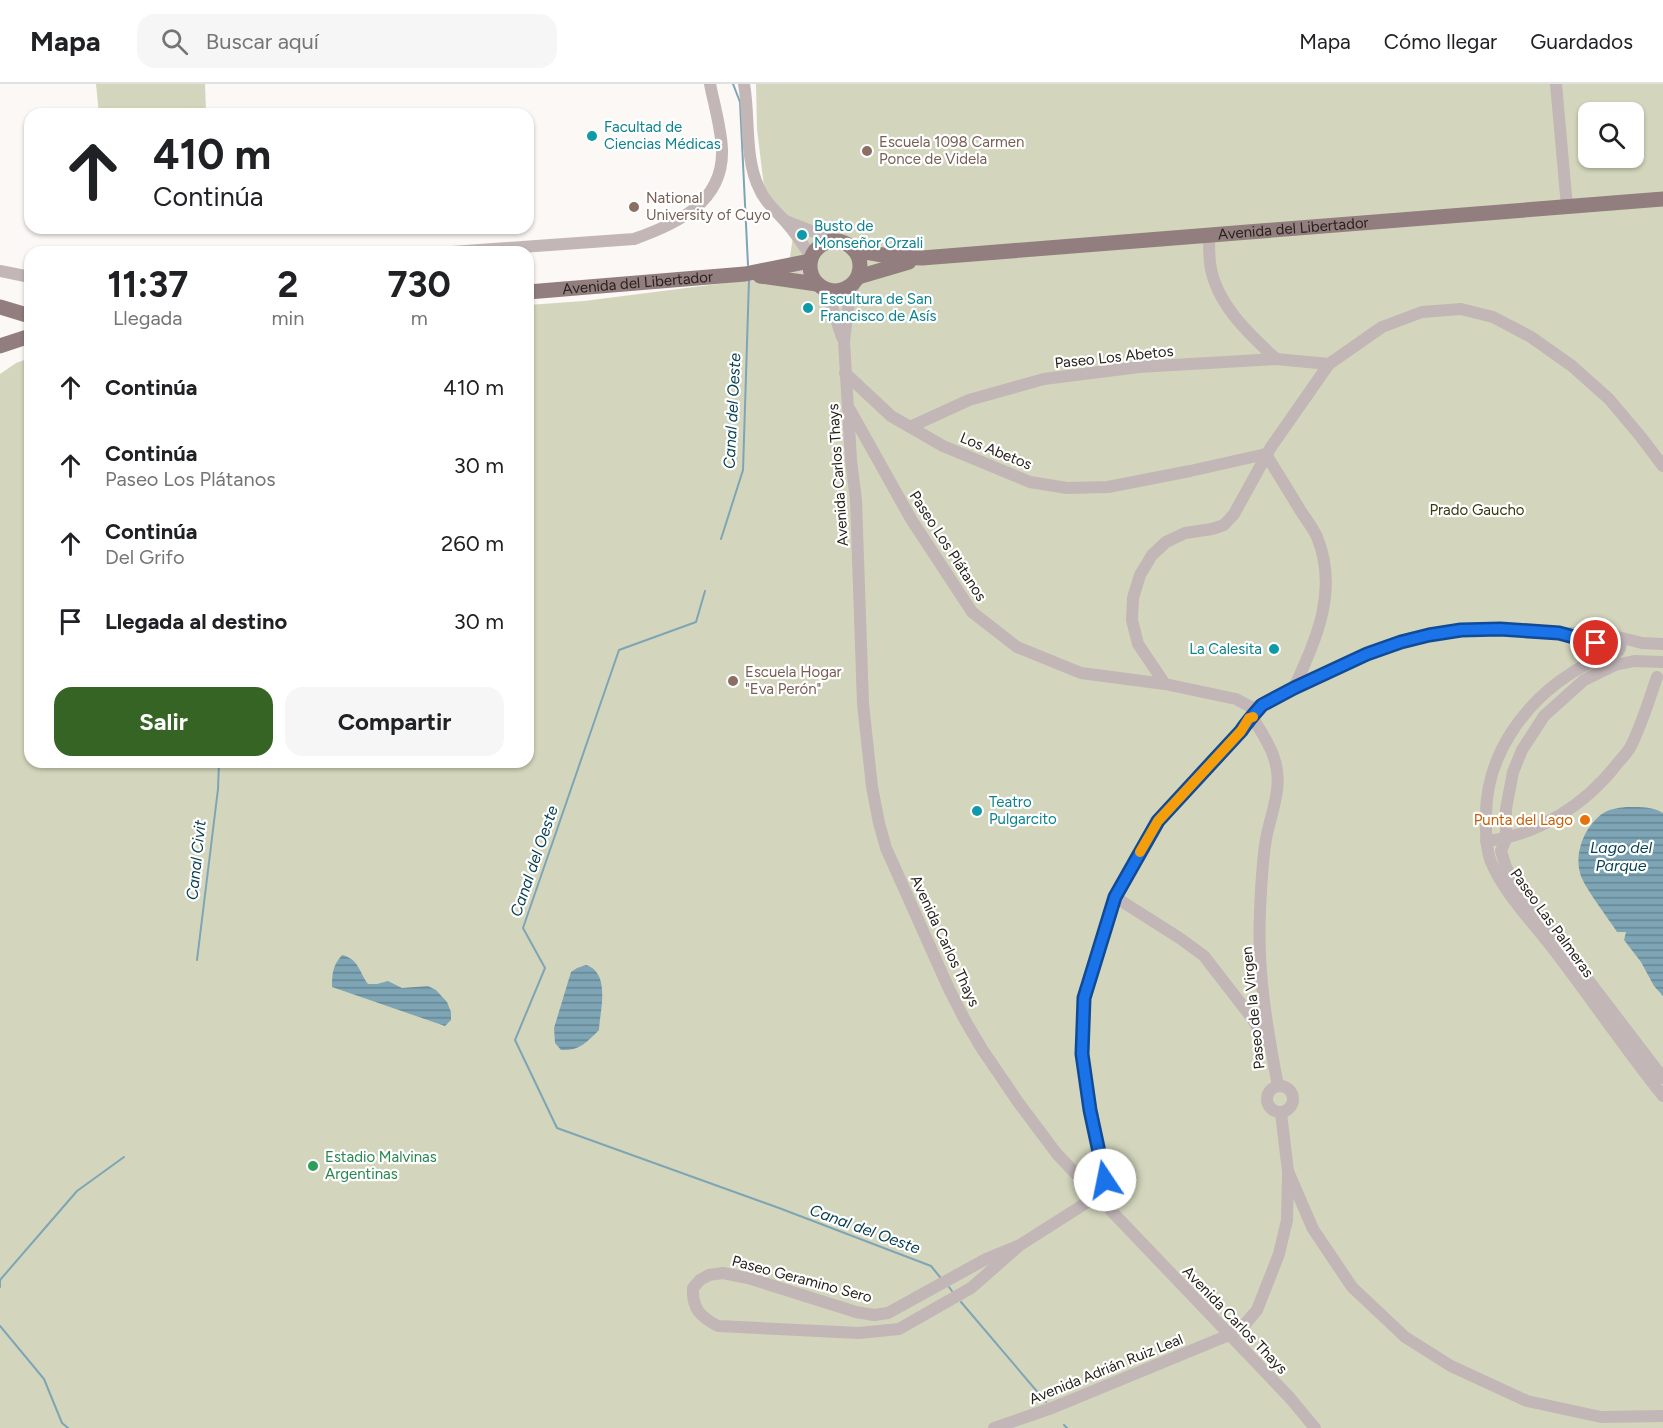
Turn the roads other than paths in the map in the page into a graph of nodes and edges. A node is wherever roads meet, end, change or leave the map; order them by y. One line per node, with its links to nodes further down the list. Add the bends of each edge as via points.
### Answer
1 (710, 84): 9 (street, via 722,149 714,186 706,198 663,229 634,239)
2 (744, 84): 6 (street, via 755,177 768,203)
3 (1556, 84): 5 (street)
4 (1663, 199): 5 (main road, Avenida del Libertador)
5 (1567, 207): 7 (main road, Avenida del Libertador)
6 (785, 220): 8 (street); 12 (street)
7 (1209, 235): 11 (main road, Avenida del Libertador); 24 (street, via 1210,265 1224,301)
8 (837, 241): 10 (main road); 12 (main road, via 820,245)
9 (534, 246)
10 (854, 249): 11 (main road, Avenida del Libertador); 16 (main road, via 860,268)
11 (922, 258): 16 (main road, Avenida del Libertador)
12 (811, 259): 14 (main road, Avenida del Libertador); 17 (main road, via 812,278)
13 (0, 271): 15 (street)
14 (745, 274): 17 (main road, Avenida del Libertador); 18 (main road, Avenida del Libertador)
15 (24, 276)
16 (856, 279): 17 (main road, via 841,291); 22 (street, Avenida Carlos Thays)
17 (820, 286): 22 (street, Avenida Carlos Thays)
18 (534, 292)
19 (0, 307): 20 (main road)
20 (24, 314)
21 (24, 338): 23 (main road)
22 (844, 341): 26 (street, Avenida Carlos Thays)
23 (0, 346)
24 (1276, 360): 25 (street, Paseo Los Abetos); 28 (street, Paseo Los Abetos, via 1139,367 1044,379 969,400)
25 (1329, 364): 29 (street); 30 (street, via 1382,327 1422,312 1461,309 1493,317 1531,337 1572,366 1609,399)
26 (845, 373): 27 (street, Avenida Carlos Thays); 28 (street, Los Abetos, via 891,416)
27 (848, 406): 42 (street, Paseo Los Plátanos, via 911,519 972,612 1017,647 1081,673); 55 (street, Avenida Carlos Thays, via 856,500 862,704 872,787 886,848 949,990 982,1049 1057,1154)
28 (910, 427): 29 (street, Los Abetos, via 943,446 1030,482 1067,488 1108,487)
29 (1266, 454): 42 (street, via 1234,514 1224,525 1185,533 1166,542 1140,575 1132,620 1138,644); 43 (street, via 1316,535 1327,574 1321,621)
30 (1663, 466)
31 (1559, 633): 32 (street); 36 (street); 43 (street, via 1500,629 1429,635 1367,654)
32 (1604, 633): 33 (street); 36 (street)
33 (1618, 637): 34 (street); 37 (street)
34 (1641, 643): 35 (street); 37 (street)
35 (1663, 644)
36 (1596, 645): 38 (street); 40 (street)
37 (1619, 650): 38 (street)
38 (1605, 656): 40 (street)
39 (1663, 662): 46 (street, via 1615,665 1584,680 1544,716 1513,772 1506,809)
40 (1577, 669): 47 (street, Paseo Las Palmeras, via 1532,706 1502,748 1486,804)
41 (1657, 677): 46 (street, via 1630,747 1608,777 1558,816)
42 (1165, 684): 44 (street, Paseo Los Plátanos)
43 (1294, 688): 45 (street)
44 (1236, 699): 45 (street, Paseo de la Virgen)
45 (1251, 712): 48 (street, via 1241,731 1158,821); 49 (street, Paseo de la Virgen, via 1275,758 1278,781 1266,839 1260,914)
46 (1506, 839): 47 (street); 50 (street, via 1501,851 1515,884)
47 (1486, 841): 52 (street, Paseo Las Palmeras, via 1504,885)
48 (1115, 897): 49 (street, via 1204,956 1252,1018); 55 (street, via 1084,998 1082,1054 1105,1180)
49 (1271, 1052): 51 (street, Paseo de la Virgen)
50 (1663, 1078)
51 (1278, 1086): 53 (street, via 1270,1090 1266,1099 1269,1108); 53 (street, via 1290,1090 1293,1098 1292,1106)
52 (1663, 1096)
53 (1281, 1113): 54 (street)
54 (1288, 1171): 57 (street, via 1287,1220 1279,1254 1257,1310); 58 (street, via 1313,1229 1352,1287 1405,1337 1451,1365 1527,1401 1601,1417)
55 (1097, 1196): 56 (street, Paseo Geramino Sero); 57 (street, Avenida Carlos Thays)
56 (1020, 1245): 56 (street, Paseo Geramino Sero, via 986,1259 888,1313 856,1312 723,1273 700,1280 693,1288 693,1300 706,1320 718,1326 860,1333 898,1329 971,1288)
57 (1229, 1335): 59 (street, Avenida Adrián Ruiz Leal); 60 (street, Avenida Carlos Thays)
58 (1663, 1416)
59 (994, 1428)
60 (1315, 1428)

